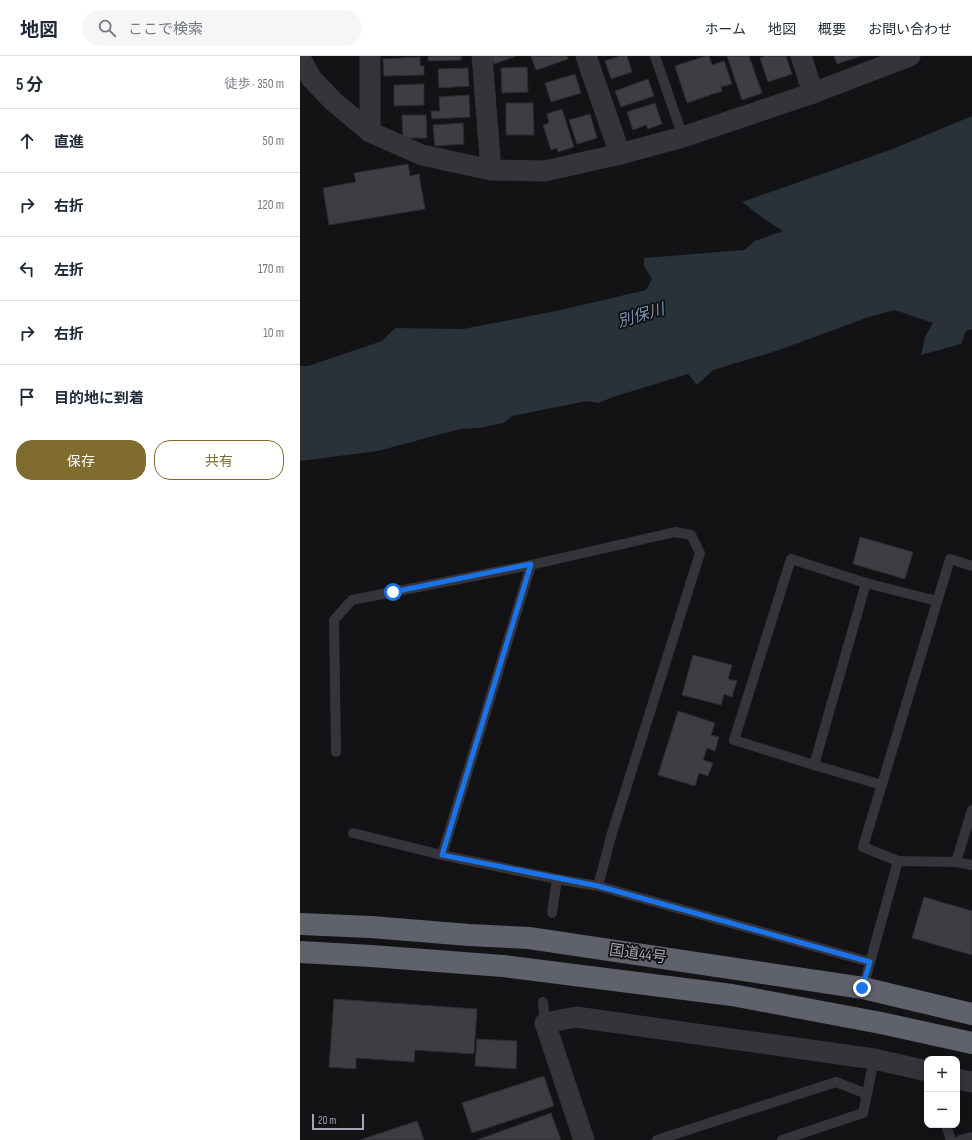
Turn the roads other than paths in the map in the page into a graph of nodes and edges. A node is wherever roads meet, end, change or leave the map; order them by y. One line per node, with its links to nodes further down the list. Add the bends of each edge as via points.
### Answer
1 (370, 56): 9 (street)
2 (482, 56): 12 (street)
3 (586, 56): 11 (street)
4 (655, 56): 10 (lane)
5 (801, 56): 8 (street)
6 (910, 56): 8 (street)
7 (300, 58): 9 (street, via 312,79)
8 (813, 92): 10 (street)
9 (370, 132): 12 (street, via 422,155)
10 (683, 137): 11 (street)
11 (620, 154): 12 (street, via 545,171)
12 (491, 170)
13 (531, 564): 17 (lane, via 352,600 334,620); 22 (lane); 27 (lane, via 675,532 691,536 700,553 612,833)
14 (972, 566): 16 (lane, via 950,559)
15 (866, 583): 16 (lane); 18 (lane); 18 (lane, via 791,559 734,740)
16 (937, 602): 19 (lane)
17 (336, 752)
18 (814, 765): 19 (lane)
19 (882, 785): 23 (lane, via 863,848)
20 (972, 810): 24 (lane)
21 (353, 833): 22 (lane)
22 (442, 855): 26 (lane)
23 (898, 861): 24 (lane); 31 (lane)
24 (956, 862): 25 (lane)
25 (972, 865)
26 (557, 878): 27 (lane); 28 (lane)
27 (598, 886): 31 (lane)
28 (552, 913)
29 (300, 924): 32 (highway, 国道44号, via 529,938)
30 (300, 952): 34 (highway, 国道44号, via 503,966 732,995)
31 (870, 962): 32 (lane)
32 (862, 988): 33 (highway, 国道44号)
33 (972, 1014)
34 (972, 1043)
35 (874, 1059): 36 (street); 39 (lane); 42 (street, via 544,1012)
36 (924, 1071)
37 (960, 1080): 38 (street)
38 (972, 1082)
39 (867, 1094): 43 (lane, via 836,1082); 44 (lane, via 863,1113)
40 (947, 1128): 45 (lane)
41 (972, 1137): 46 (lane)
42 (584, 1140)
43 (657, 1140)
44 (782, 1140)
45 (951, 1140)
46 (960, 1140)

